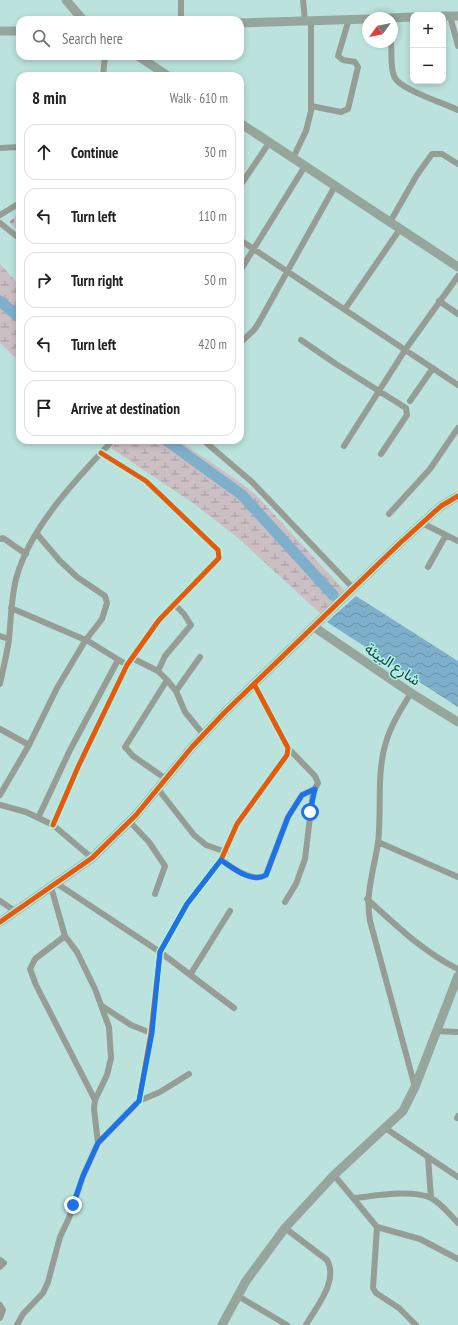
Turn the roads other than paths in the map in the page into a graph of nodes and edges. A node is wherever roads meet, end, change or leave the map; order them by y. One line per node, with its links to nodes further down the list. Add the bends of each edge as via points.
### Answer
1 (66, 0): 4 (street)
2 (181, 0): 5 (street)
3 (303, 0): 11 (street)
4 (80, 16)
5 (181, 16)
6 (450, 16): 15 (street)
7 (410, 17): 8 (street)
8 (398, 18)
9 (349, 19): 10 (street); 11 (street); 21 (street, via 338,56 343,60 355,62 358,67 348,109 341,112)
10 (362, 19)
11 (308, 21): 12 (street); 21 (street)
12 (244, 22)
13 (0, 31): 14 (street)
14 (16, 32)
15 (458, 46)
16 (391, 48): 22 (street, via 393,74 397,81)
17 (105, 60): 19 (street)
18 (144, 60): 20 (street)
19 (103, 72)
20 (162, 72)
21 (312, 106): 27 (street, via 306,131)
22 (458, 110)
23 (244, 127): 24 (street)
24 (269, 143): 27 (street); 30 (street)
25 (16, 147): 26 (street)
26 (0, 148)
27 (293, 158): 29 (street)
28 (458, 164): 34 (street, via 442,154 432,154)
29 (305, 166): 31 (street); 39 (street)
30 (244, 180)
31 (335, 186): 34 (street); 42 (street)
32 (16, 205): 33 (street)
33 (0, 215)
34 (390, 222): 36 (street)
35 (0, 223): 37 (street)
36 (400, 229): 41 (street); 45 (street)
37 (16, 236)
38 (244, 243): 39 (street)
39 (254, 249): 40 (street); 42 (street)
40 (244, 265)
41 (458, 267)
42 (289, 271): 45 (street); 47 (street, via 254,330)
43 (458, 276): 44 (street)
44 (439, 301): 46 (street); 49 (street)
45 (345, 309): 49 (street)
46 (458, 314)
47 (244, 339)
48 (300, 340): 52 (street)
49 (405, 350): 50 (street); 52 (street)
50 (433, 368): 51 (street); 53 (street)
51 (458, 385)
52 (379, 390): 57 (street); 59 (street, via 403,405 407,412)
53 (410, 401)
54 (458, 428): 61 (street, via 430,470)
55 (109, 444): 58 (street)
56 (208, 444): 69 (street, via 252,482)
57 (344, 446)
58 (101, 453): 63 (street, via 60,499); 70 (street, via 146,480 220,554 214,564)
59 (381, 454)
60 (458, 496): 62 (street, via 441,506)
61 (389, 514)
62 (422, 523): 64 (street); 69 (street)
63 (37, 534): 67 (street); 75 (street, via 77,577 106,598 102,619)
64 (446, 535): 66 (street); 68 (street)
65 (0, 539): 67 (street, via 3,538)
66 (458, 541)
67 (26, 554): 71 (street, via 16,579)
68 (428, 567)
69 (354, 589): 72 (street)
70 (174, 604): 77 (street, via 153,627); 80 (street, via 191,625 165,656)
71 (11, 608): 74 (street); 75 (street)
72 (314, 627): 83 (street); 85 (street, شارع البيئة)
73 (0, 636): 74 (street)
74 (9, 639): 82 (street)
75 (85, 640): 78 (street); 89 (street, via 57,688)
76 (200, 657): 84 (street)
77 (132, 658): 79 (street); 80 (street)
78 (118, 660): 79 (street); 96 (street, via 70,750)
79 (127, 665): 98 (street)
80 (158, 671): 81 (street)
81 (168, 680): 84 (street); 91 (street, via 124,747)
82 (0, 684)
83 (254, 684): 88 (street); 90 (street)
84 (176, 691): 88 (street, via 185,712)
85 (411, 694): 86 (street, شارع البيئة); 99 (street, via 394,722 385,744)
86 (458, 722)
87 (0, 729): 89 (street)
88 (203, 734): 91 (street)
89 (30, 745): 94 (street)
90 (288, 748): 93 (street, via 317,780); 100 (street, via 284,762 237,824)
91 (166, 779): 92 (street)
92 (158, 789): 97 (street); 100 (street, via 194,835 206,845)
93 (315, 789): 102 (street, via 302,795 288,817 266,875 260,878 243,874); 108 (street, via 305,844 305,859 296,884)
94 (0, 795)
95 (0, 805): 96 (street)
96 (39, 816): 98 (street)
97 (129, 821): 101 (street); 105 (street, via 149,842 165,866)
98 (53, 825): 101 (street)
99 (378, 842): 103 (street); 106 (street)
100 (226, 852): 102 (street)
101 (92, 858): 104 (street)
102 (221, 860): 113 (street, via 187,904)
103 (458, 878)
104 (53, 885): 109 (street); 112 (street); 113 (street)
105 (155, 894)
106 (367, 900): 114 (street, via 416,942); 123 (street, via 370,921)
107 (1, 902): 109 (street)
108 (285, 902)
109 (15, 911): 111 (street)
110 (230, 911): 115 (street)
111 (0, 922)
112 (65, 936): 117 (street, via 77,952); 124 (street, via 39,955 30,969)
113 (160, 952): 115 (street); 121 (street)
114 (458, 968)
115 (190, 975): 118 (street)
116 (458, 976): 119 (street)
117 (102, 1006): 121 (street, via 131,1025); 124 (street, via 109,1027 111,1058 107,1075)
118 (234, 1008)
119 (436, 1031): 120 (street); 123 (street)
120 (458, 1032)
121 (152, 1033): 125 (street)
122 (189, 1074): 125 (street, via 160,1092)
123 (415, 1087): 126 (street, via 403,1111)
124 (95, 1100): 127 (street)
125 (139, 1101): 127 (street)
126 (385, 1128): 128 (street); 129 (street)
127 (98, 1143): 142 (street, via 83,1176 70,1218 60,1237 48,1282 43,1293 23,1314)
128 (428, 1157): 130 (street); 132 (street)
129 (334, 1175): 131 (street); 135 (street)
130 (458, 1177)
131 (354, 1198): 132 (street, via 417,1195); 134 (street)
132 (431, 1198): 133 (street)
133 (458, 1223)
134 (377, 1227): 136 (street, via 420,1239); 146 (street, via 373,1288 378,1295 399,1308)
135 (285, 1228): 139 (street, via 256,1265); 145 (street, via 327,1260 329,1265 330,1283)
136 (458, 1259)
137 (0, 1260): 138 (street, via 4,1263)
138 (0, 1267)
139 (238, 1296): 143 (street); 144 (street)
140 (0, 1305): 141 (street, via 3,1310)
141 (0, 1318)
142 (17, 1325)
143 (222, 1325)
144 (287, 1325)
145 (306, 1325)
146 (416, 1325)

